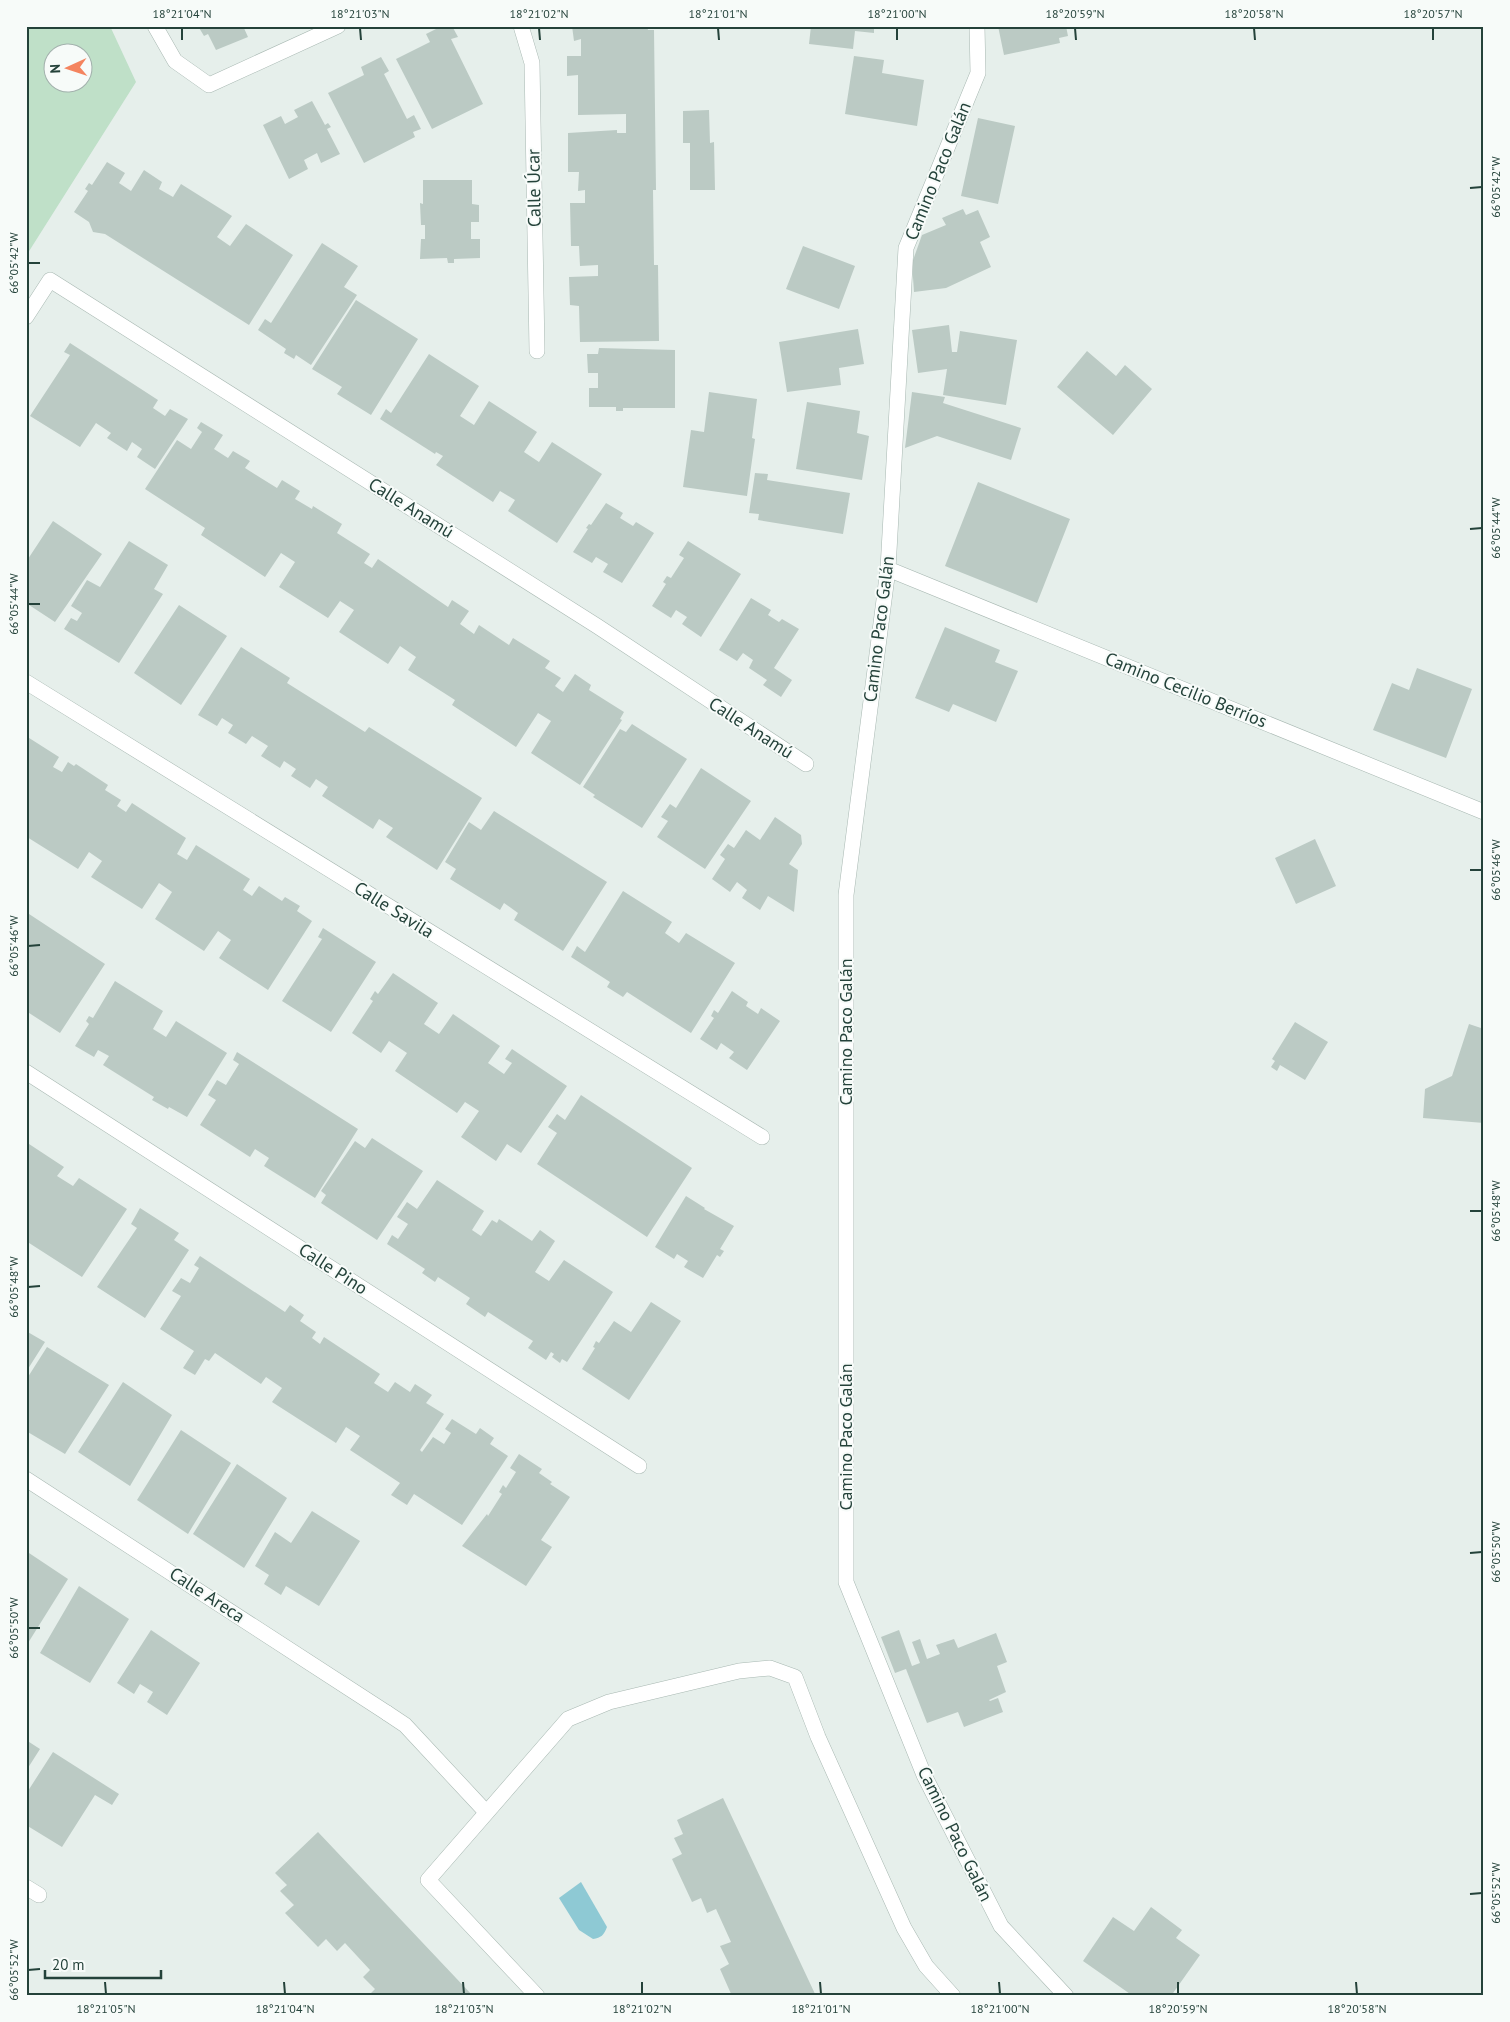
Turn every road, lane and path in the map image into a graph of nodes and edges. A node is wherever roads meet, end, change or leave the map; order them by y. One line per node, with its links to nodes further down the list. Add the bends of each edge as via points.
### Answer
1 (155, 26): 2 (street, via 174,61 209,85)
2 (338, 26)
3 (520, 26): 6 (street, Calle Úcar, via 532,64)
4 (977, 26): 7 (street, Camino Paco Galán, via 978,73 906,248)
5 (26, 317): 9 (street, Calle Anamú, via 50,280 589,621)
6 (536, 351)
7 (888, 570): 10 (street, Camino Cecilio Berríos); 18 (street, Camino Paco Galán, via 846,895 846,1582 924,1775 1001,1926)
8 (26, 682): 12 (street, Calle Savila)
9 (806, 764)
10 (1484, 812)
11 (26, 1072): 13 (street, Calle Pino)
12 (762, 1137)
13 (639, 1466)
14 (26, 1478): 15 (street, Calle Areca, via 405,1725)
15 (486, 1812): 16 (street, via 428,1880); 17 (street, via 568,1719 609,1702 739,1671 770,1668 794,1677 904,1928 926,1966)
16 (537, 1996)
17 (953, 1996)
18 (1066, 1996)

